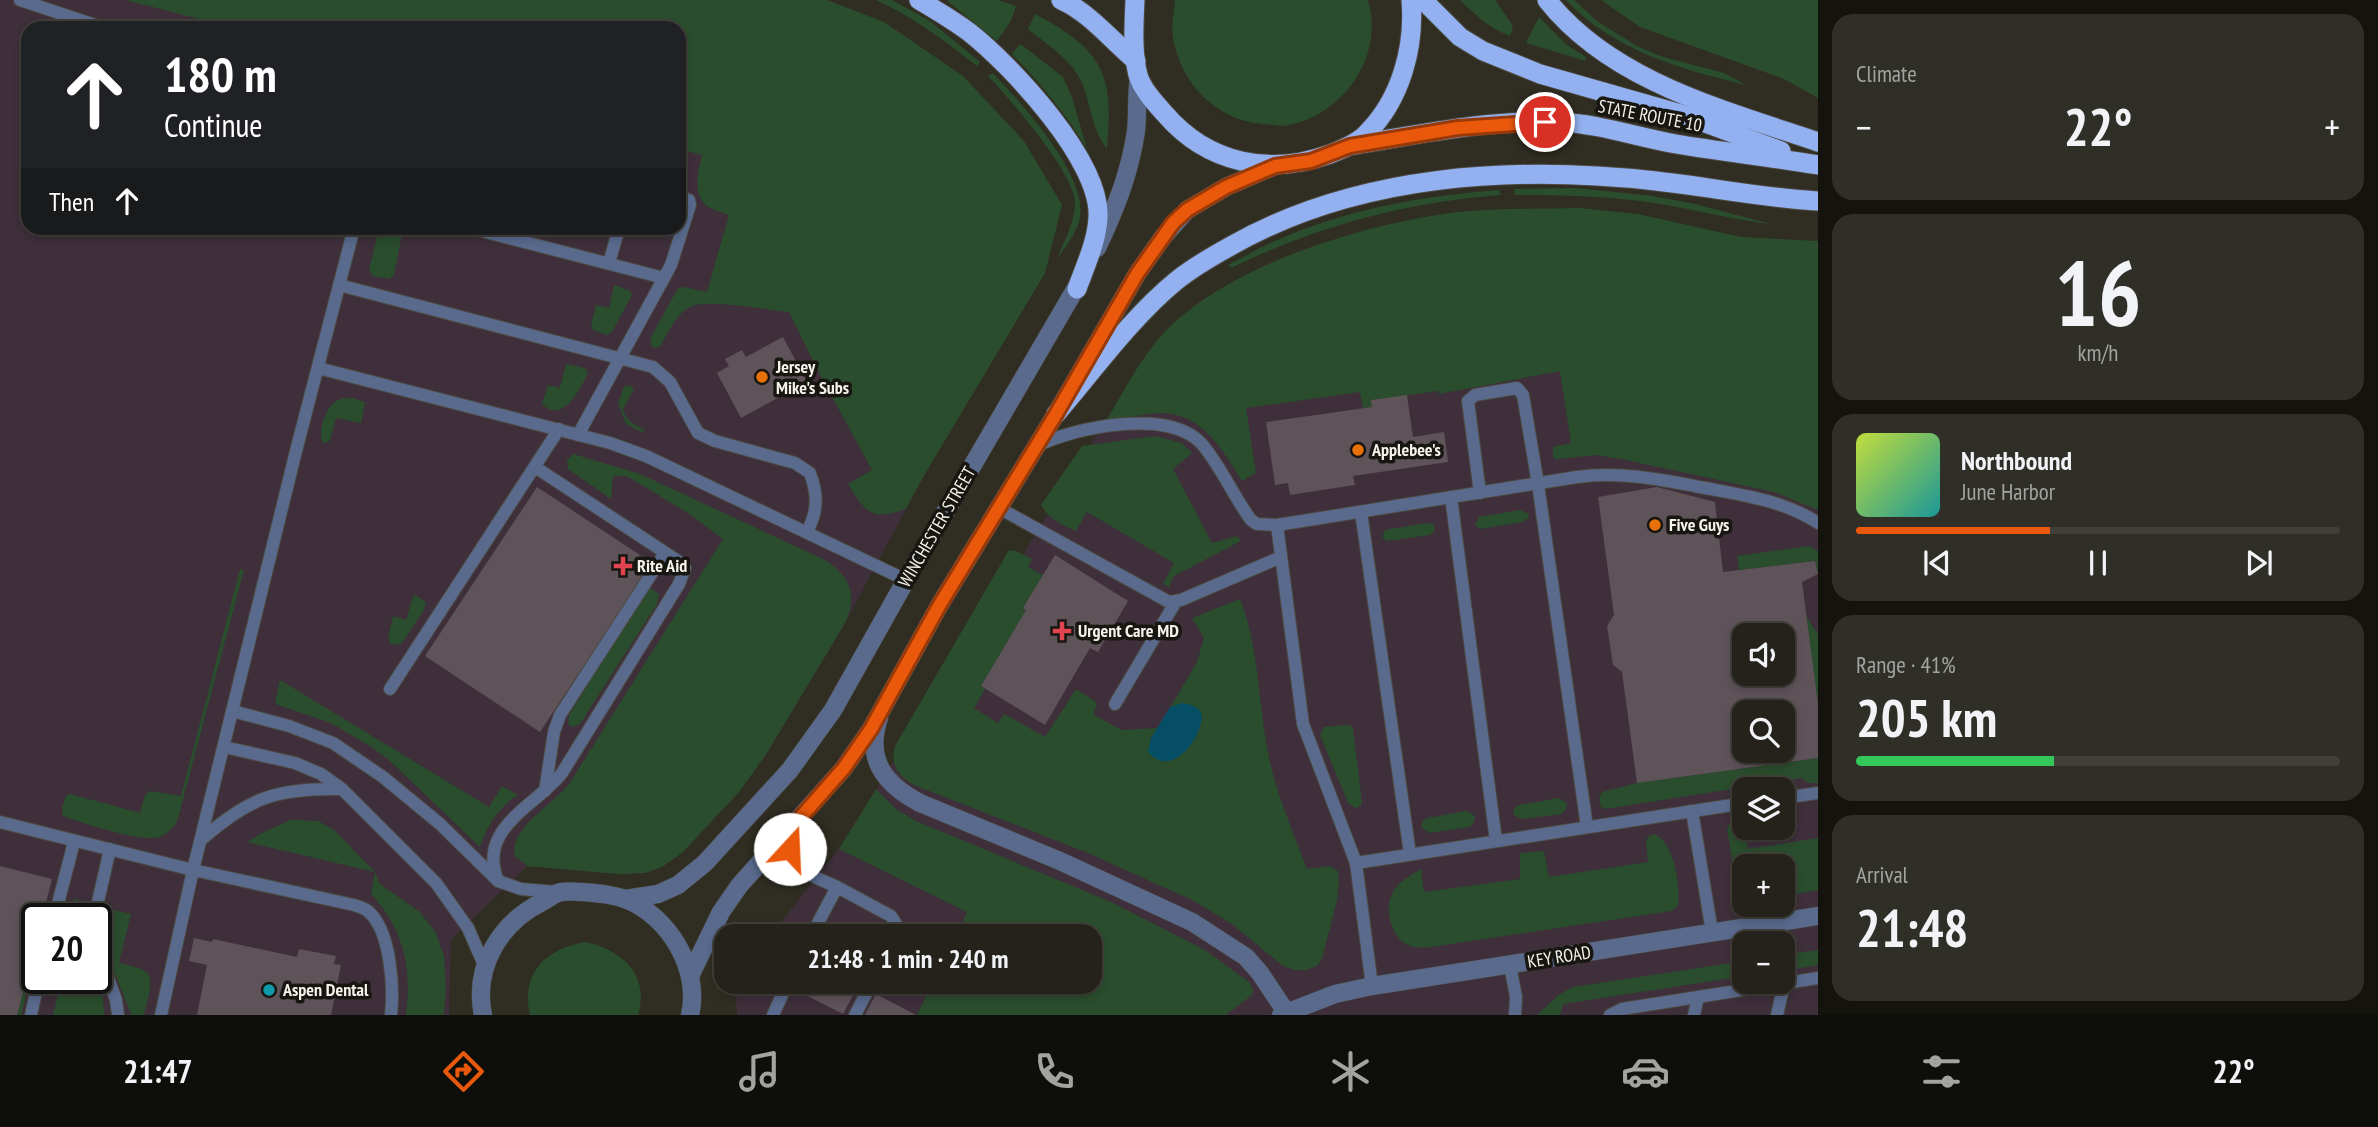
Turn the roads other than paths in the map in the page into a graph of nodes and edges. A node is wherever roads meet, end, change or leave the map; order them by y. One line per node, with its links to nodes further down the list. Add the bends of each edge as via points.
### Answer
1 (20, 0): 8 (lane)
2 (919, 0): 24 (highway, via 970,33 1015,75 1068,140 1085,170 1098,216 1094,243)
3 (1061, 0): 9 (highway, via 1095,23)
4 (1135, 0): 9 (highway)
5 (1411, 0): 11 (highway, via 1405,69 1378,121 1366,135)
6 (1423, 0): 12 (highway, STATE ROUTE 10, via 1460,37 1483,51 1568,83 1684,115)
7 (1547, 0): 10 (highway, via 1584,40 1635,71 1709,104)
8 (83, 21)
9 (1137, 69): 13 (highway, via 1153,100 1176,128 1208,149 1240,162); 24 (street, WINCHESTER STREET, via 1136,127 1124,184)
10 (1818, 142)
11 (1344, 148): 12 (highway, STATE ROUTE 10, via 1458,128 1563,122); 13 (highway, via 1311,161)
12 (1818, 164)
13 (1275, 166): 27 (street, via 1226,187 1173,223 1137,274)
14 (686, 199): 16 (lane)
15 (1818, 201): 27 (highway, via 1655,181 1527,174 1428,183 1344,199 1261,230 1177,280)
16 (686, 221)
17 (352, 235): 23 (lane)
18 (498, 235): 21 (lane)
19 (617, 235): 21 (lane)
20 (681, 235): 22 (lane)
21 (609, 263): 22 (lane)
22 (664, 278): 25 (lane)
23 (340, 285): 25 (lane); 26 (lane)
24 (1077, 289): 42 (street, WINCHESTER STREET)
25 (620, 358): 29 (lane); 39 (lane, via 663,374 698,433 804,467 817,497)
26 (318, 368): 28 (lane); 47 (lane)
27 (1056, 414): 30 (street)
28 (559, 429): 29 (lane); 31 (lane)
29 (578, 435): 39 (lane, via 666,464)
30 (1036, 446): 35 (street); 38 (lane, via 1090,428 1155,423 1176,428 1203,445 1251,520)
31 (535, 467): 40 (lane); 44 (lane)
32 (1538, 484): 33 (lane); 33 (lane, via 1523,395 1517,388 1475,395 1468,401); 37 (lane, via 1592,475 1649,478 1752,497); 57 (lane)
33 (1480, 493): 34 (lane)
34 (1451, 497): 36 (lane); 59 (lane)
35 (999, 508): 43 (lane); 46 (street)
36 (1361, 512): 38 (lane); 62 (lane)
37 (1818, 523)
38 (1277, 526): 41 (lane)
39 (807, 532): 42 (lane)
40 (665, 553): 50 (lane, via 560,715); 50 (lane, via 685,568 680,584 562,773)
41 (1281, 557): 43 (lane); 63 (lane, via 1303,724)
42 (906, 580): 68 (street, WINCHESTER STREET, via 833,710 790,771 705,863 678,885 658,894)
43 (1175, 603): 45 (lane)
44 (390, 689)
45 (1115, 704)
46 (881, 710): 55 (street, via 844,768); 88 (street, via 874,740 885,776 900,793 1192,922 1247,957)
47 (232, 711): 48 (lane); 65 (lane, via 333,743 431,816)
48 (224, 747): 49 (lane, via 295,763); 58 (lane)
49 (342, 789): 58 (lane, via 288,790 258,800); 75 (lane, via 436,883 468,928)
50 (545, 791): 65 (lane, via 504,828 494,856)
51 (1818, 793): 52 (lane)
52 (1795, 796)
53 (1732, 805): 54 (lane)
54 (1692, 811): 57 (lane); 74 (lane)
55 (801, 817): 66 (lane, via 790,849 796,865); 77 (street, via 721,912)
56 (0, 822): 60 (lane)
57 (1587, 827): 59 (lane)
58 (201, 839): 64 (lane)
59 (1496, 841): 62 (lane)
60 (74, 842): 61 (lane); 69 (lane)
61 (110, 849): 64 (lane); 70 (lane)
62 (1409, 854): 63 (lane)
63 (1356, 863): 80 (lane)
64 (193, 870): 92 (lane); 93 (lane, via 368,911 388,954)
65 (498, 881): 67 (lane, via 521,889)
66 (837, 887): 72 (lane); 73 (lane, via 891,916)
67 (561, 892): 68 (street); 75 (street, via 525,910 500,934)
68 (625, 899): 77 (street, via 655,916 677,943)
69 (58, 903)
70 (98, 903)
71 (1818, 916): 74 (street, KEY ROAD)
72 (817, 924)
73 (896, 924)
74 (1712, 932): 76 (street, KEY ROAD)
75 (484, 965): 94 (street)
76 (1510, 965): 80 (street, KEY ROAD); 97 (lane)
77 (690, 976): 89 (street)
78 (1818, 978): 79 (lane)
79 (1795, 982)
80 (1372, 986): 88 (street, KEY ROAD)
81 (112, 989): 91 (lane)
82 (1732, 992): 87 (lane)
83 (36, 994): 90 (lane)
84 (783, 994): 95 (lane)
85 (866, 994): 96 (lane)
86 (1782, 994): 100 (lane)
87 (1698, 997): 98 (lane, via 1622,1009); 99 (lane)
88 (1289, 1011)
89 (691, 1014)
90 (31, 1015)
91 (118, 1015)
92 (161, 1015)
93 (391, 1015)
94 (482, 1015)
95 (773, 1015)
96 (855, 1015)
97 (1515, 1015)
98 (1611, 1015)
99 (1693, 1015)
100 (1777, 1015)

